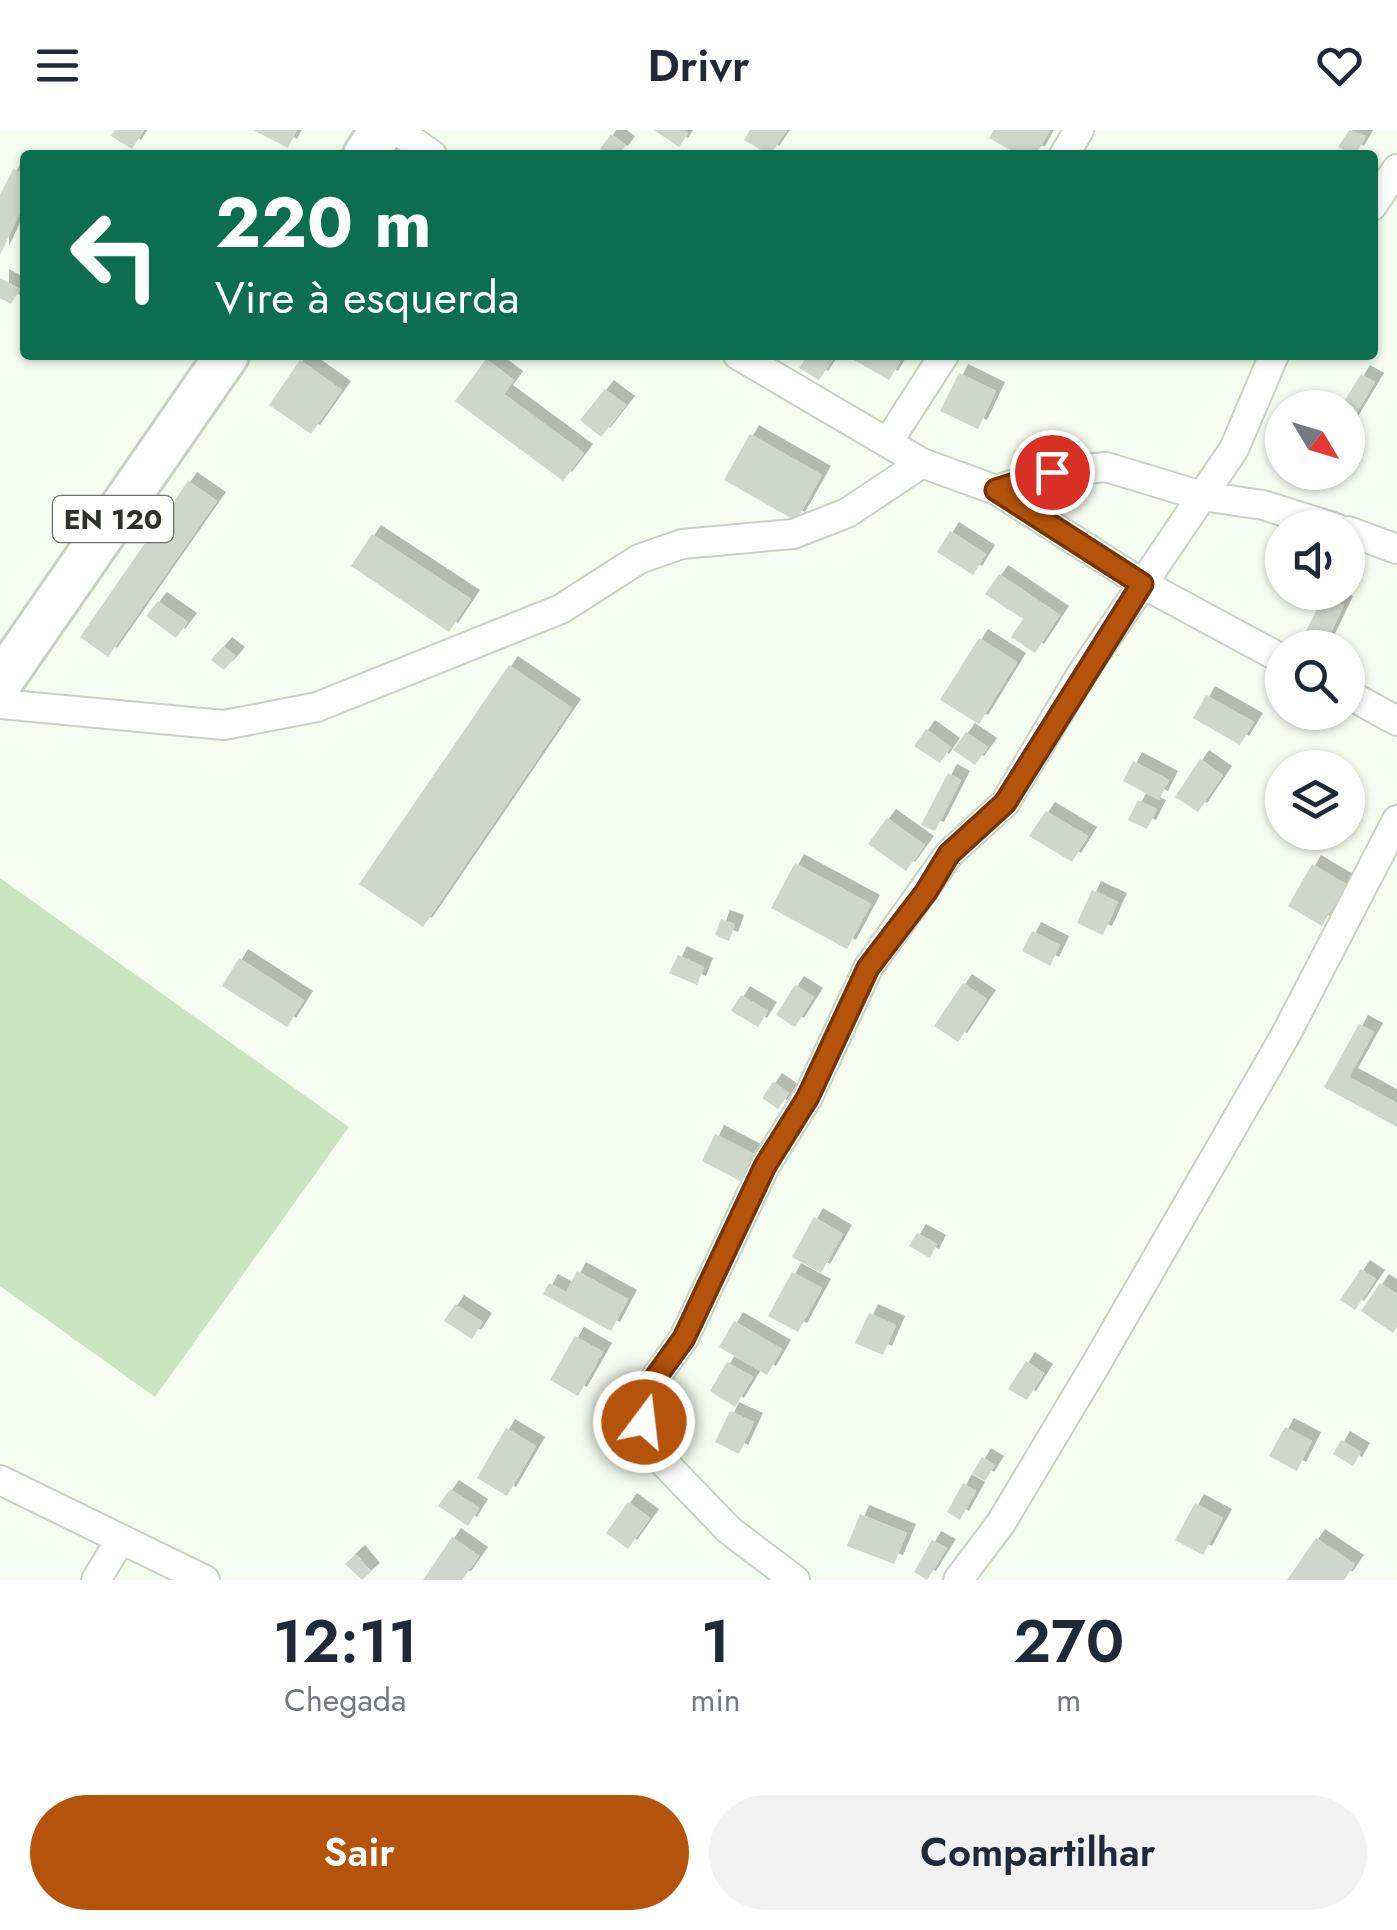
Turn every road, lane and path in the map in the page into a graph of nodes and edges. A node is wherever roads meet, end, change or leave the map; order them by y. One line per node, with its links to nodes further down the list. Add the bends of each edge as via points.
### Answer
1 (398, 130): 2 (street)
2 (425, 150)
3 (1397, 169): 4 (street)
4 (1378, 197)
5 (224, 360): 18 (main road, EN 120)
6 (747, 360): 9 (street)
7 (941, 360): 9 (street)
8 (1272, 360): 12 (street, via 1234,449)
9 (888, 442): 10 (street)
10 (922, 463): 11 (street); 20 (street, via 847,513 792,534 682,544 639,559 561,610 316,708 224,725)
11 (996, 490): 12 (street, via 1052,472 1106,467); 16 (street)
12 (1202, 496): 13 (street); 16 (street)
13 (1279, 510)
14 (1365, 537): 15 (street)
15 (1397, 549)
16 (1142, 584): 17 (street); 27 (street, via 1005,803 949,854 868,968 684,1338 648,1388 649,1447 729,1530)
17 (1265, 650)
18 (0, 684)
19 (1365, 703): 21 (street)
20 (0, 704)
21 (1397, 721)
22 (1397, 820): 28 (street, via 1285,1036 1096,1364 1001,1523)
23 (0, 1480): 24 (street)
24 (121, 1539): 25 (street); 26 (street)
25 (96, 1580)
26 (205, 1580)
27 (795, 1580)
28 (958, 1580)

